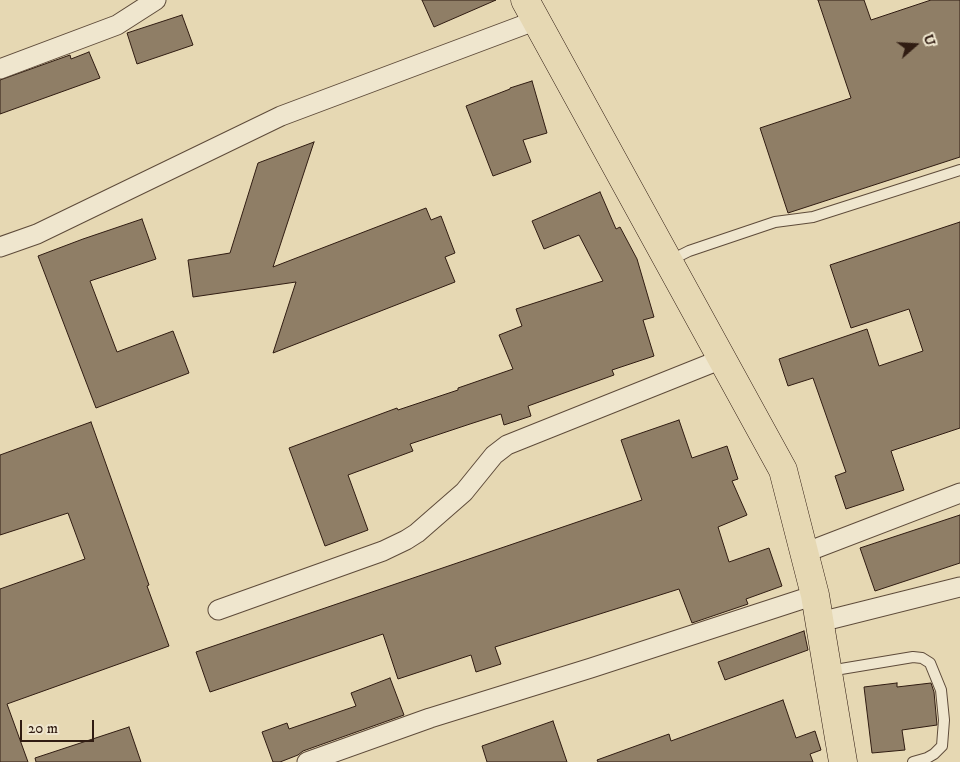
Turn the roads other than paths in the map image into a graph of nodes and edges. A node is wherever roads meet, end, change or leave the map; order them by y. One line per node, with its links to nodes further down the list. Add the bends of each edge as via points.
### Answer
1 (156, 0): 3 (street, via 117,25)
2 (531, 10): 5 (street, via 281,116 37,234); 6 (highway)
3 (0, 69)
4 (960, 170): 6 (lane, via 813,217 775,222)
5 (0, 247)
6 (669, 261): 7 (highway)
7 (722, 359): 9 (highway, via 782,470); 12 (street, via 506,445 464,492 406,540)
8 (960, 493): 9 (street)
9 (804, 554): 11 (highway)
10 (960, 587): 13 (street)
11 (815, 595): 13 (highway); 15 (street, via 430,718)
12 (218, 610)
13 (820, 622): 14 (highway)
14 (828, 671): 16 (highway); 17 (lane, via 913,657 930,663 941,690 942,746 934,754)
15 (307, 762)
16 (843, 762)
17 (914, 762)

